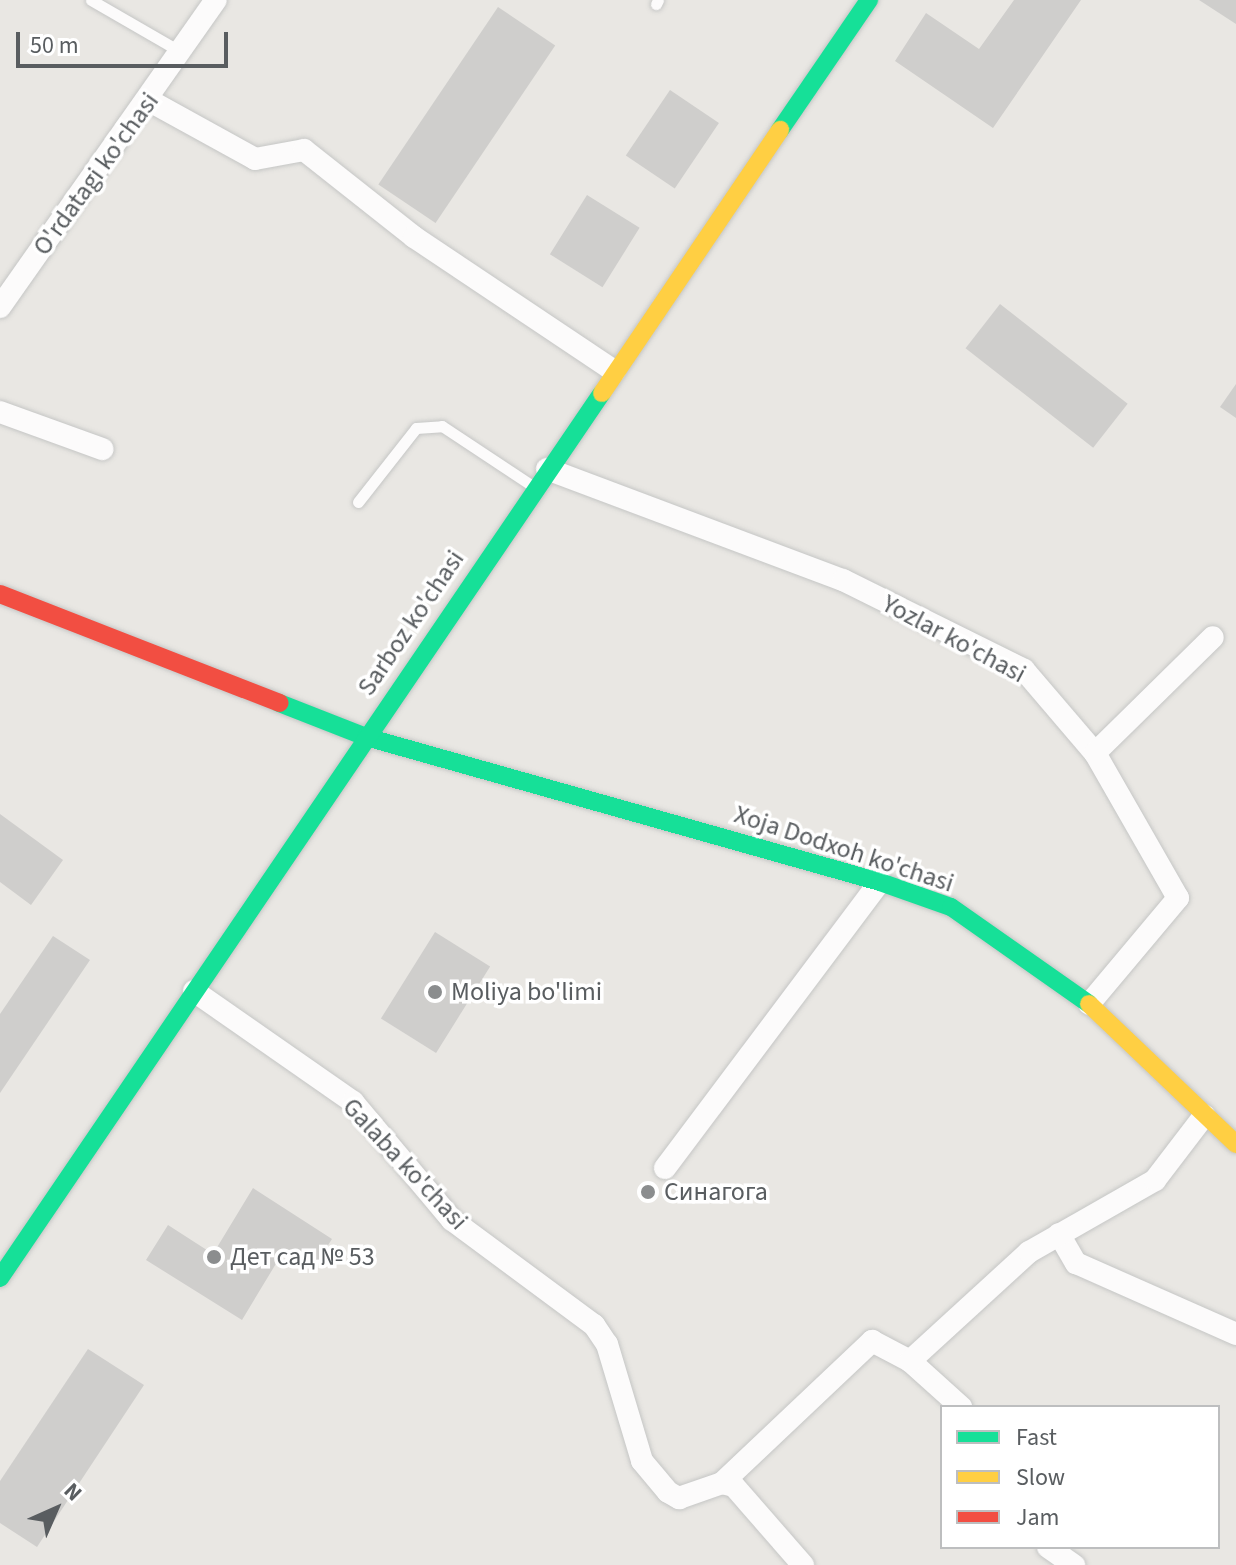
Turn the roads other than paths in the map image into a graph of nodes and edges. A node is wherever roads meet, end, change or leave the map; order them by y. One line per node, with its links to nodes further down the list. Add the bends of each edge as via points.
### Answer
1 (91, 0): 4 (lane)
2 (216, 0): 4 (street, O'rdatagi ko'chasi)
3 (869, 0): 7 (main road, Sarboz ko'chasi)
4 (181, 52): 5 (street, O'rdatagi ko'chasi)
5 (150, 101): 6 (street, O'rdatagi ko'chasi); 7 (street, via 255,159 291,148 304,150 414,237)
6 (0, 307)
7 (614, 371): 10 (main road, Sarboz ko'chasi)
8 (0, 412): 9 (street)
9 (102, 449)
10 (541, 478): 11 (lane, via 442,426 416,428); 14 (main road, Sarboz ko'chasi); 15 (street, Yozlar ko'chasi, via 843,580 1024,670)
11 (358, 502)
12 (0, 594): 14 (main road, Xoja Dodxoh ko'chasi)
13 (1213, 637): 15 (street)
14 (366, 737): 16 (main road, Xoja Dodxoh ko'chasi); 17 (main road, Sarboz ko'chasi)
15 (1095, 753): 18 (street, Yozlar ko'chasi, via 1178,898)
16 (880, 882): 18 (main road, Xoja Dodxoh ko'chasi, via 951,907); 21 (street)
17 (194, 991): 23 (main road, Sarboz ko'chasi); 27 (street, Galaba ko'chasi, via 353,1102 452,1220 594,1325 607,1344 642,1461 668,1492 679,1498)
18 (1089, 1004): 19 (main road, Xoja Dodxoh ko'chasi)
19 (1204, 1116): 20 (main road, Xoja Dodxoh ko'chasi); 22 (street, via 1155,1180)
20 (1236, 1144)
21 (665, 1168)
22 (1059, 1234): 24 (street, via 1076,1263); 25 (street, via 1029,1252)
23 (0, 1278)
24 (1236, 1334)
25 (910, 1361): 26 (street); 27 (street, via 872,1341)
26 (959, 1405)
27 (722, 1483): 29 (street, via 734,1486 753,1505)
28 (1051, 1549): 30 (street)
29 (803, 1565)
30 (1074, 1565)

